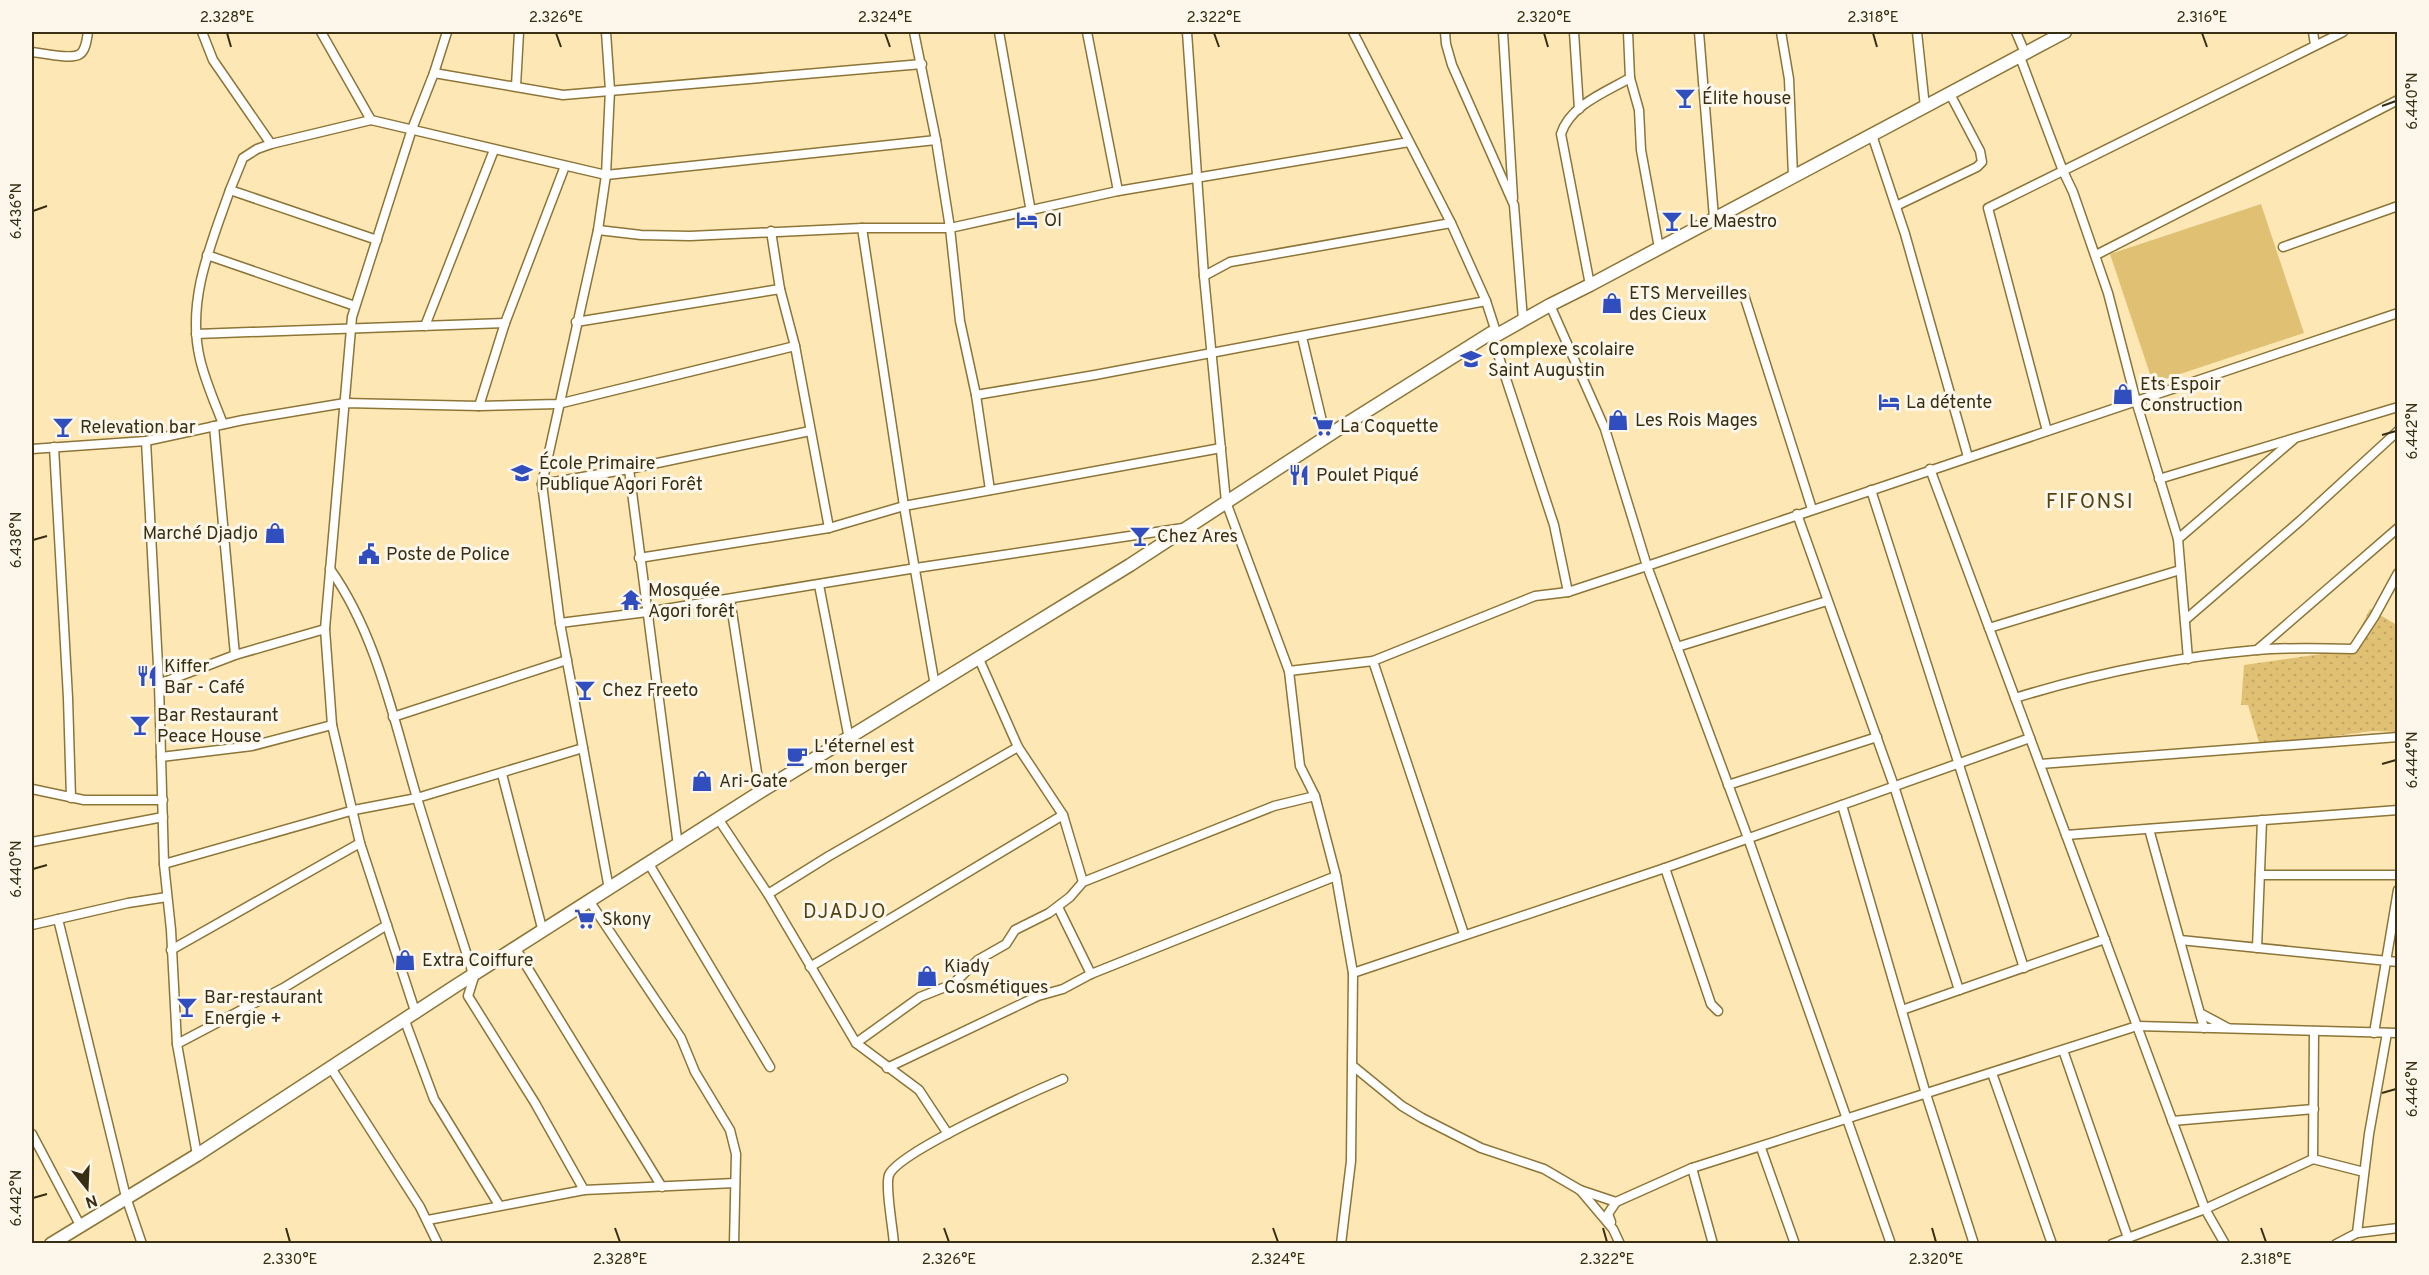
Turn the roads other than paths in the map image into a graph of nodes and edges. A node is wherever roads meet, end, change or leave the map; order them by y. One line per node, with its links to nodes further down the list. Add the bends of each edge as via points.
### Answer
1 (88, 32): 24 (street, via 84,50 73,57)
2 (202, 32): 40 (street, via 213,60)
3 (321, 32): 35 (street)
4 (447, 32): 27 (street)
5 (519, 32): 29 (street)
6 (606, 32): 30 (street)
7 (914, 32): 26 (street)
8 (999, 32): 52 (street)
9 (1088, 32): 48 (street)
10 (1187, 32): 46 (street)
11 (1353, 32): 39 (street)
12 (1445, 32): 49 (street, via 1452,65)
13 (1503, 32): 49 (street)
14 (1574, 32): 34 (street)
15 (1628, 32): 28 (street)
16 (1698, 32): 53 (street)
17 (1781, 32): 45 (street, via 1789,79)
18 (1917, 32): 33 (street)
19 (2016, 32): 25 (street)
20 (2065, 32): 25 (main road)
21 (2313, 32): 23 (street)
22 (2343, 32): 23 (street)
23 (2315, 45): 43 (street)
24 (32, 52)
25 (2022, 55): 31 (main road); 43 (street)
26 (922, 64): 30 (street); 38 (street)
27 (434, 73): 29 (street); 36 (street)
28 (1630, 78): 34 (street); 61 (street, via 1639,110 1641,150)
29 (516, 86): 30 (street, via 563,95)
30 (610, 90): 44 (street)
31 (1950, 94): 33 (main road); 50 (street, via 1982,162)
32 (2397, 100): 63 (street)
33 (1925, 107): 37 (main road)
34 (1578, 109): 65 (street, via 1565,122 1561,134)
35 (371, 120): 36 (street); 40 (street)
36 (412, 129): 41 (street); 59 (street)
37 (1872, 135): 45 (main road); 50 (street)
38 (936, 140): 44 (street); 56 (street)
39 (1409, 142): 46 (street); 54 (street)
40 (271, 144): 47 (street, via 243,158)
41 (494, 150): 42 (street); 75 (street)
42 (565, 166): 44 (street); 74 (street)
43 (2063, 171): 63 (street); 90 (street, via 1988,208)
44 (606, 175): 57 (street)
45 (1793, 176): 53 (main road)
46 (1197, 179): 48 (street); 64 (street)
47 (230, 190): 59 (street); 62 (street)
48 (1118, 191): 52 (street)
49 (1514, 205): 72 (street)
50 (1896, 206): 98 (street)
51 (2397, 206): 60 (street)
52 (1031, 212): 56 (street)
53 (1714, 218): 61 (main road)
54 (1451, 223): 64 (street, via 1230,262); 68 (street)
55 (862, 228): 56 (street); 58 (street); 106 (street)
56 (950, 228): 82 (street, via 960,321)
57 (598, 230): 58 (street, via 680,236); 73 (street)
58 (771, 231): 66 (street)
59 (377, 240): 70 (street)
60 (2283, 248)
61 (1659, 249): 65 (main road)
62 (207, 255): 70 (street); 77 (street, via 196,310)
63 (2096, 255): 83 (street)
64 (1204, 276): 81 (street)
65 (1590, 285): 69 (main road)
66 (780, 289): 73 (street); 80 (street)
67 (1743, 292): 107 (street)
68 (1486, 301): 78 (street); 79 (street)
69 (1550, 305): 72 (main road); 114 (street, via 1605,429)
70 (355, 306): 76 (street)
71 (2397, 313): 83 (street)
72 (1524, 320): 78 (main road)
73 (576, 322): 85 (street)
74 (505, 324): 75 (street); 86 (street)
75 (425, 326): 76 (street)
76 (350, 330): 77 (street); 84 (street)
77 (196, 334): 88 (street)
78 (1494, 334): 92 (main road); 120 (street, via 1554,525)
79 (1302, 337): 81 (street); 92 (street)
80 (795, 346): 85 (street); 89 (street)
81 (1212, 353): 82 (street); 96 (street)
82 (976, 395): 104 (street)
83 (2136, 401): 90 (street); 101 (street)
84 (345, 403): 86 (street); 88 (street); 115 (street)
85 (558, 404): 86 (street); 102 (street)
86 (479, 406)
87 (2397, 407): 93 (street)
88 (219, 425): 94 (street); 130 (street)
89 (810, 431): 99 (street); 110 (street)
90 (2047, 431): 98 (street)
91 (2397, 431): 124 (street)
92 (1326, 438): 105 (main road)
93 (2295, 438): 101 (street); 112 (street)
94 (146, 441): 95 (street); 136 (street)
95 (54, 447): 97 (street); 156 (street)
96 (1221, 448): 104 (street); 105 (street)
97 (32, 449)
98 (1968, 457): 100 (street)
99 (629, 469): 102 (street); 113 (street)
100 (1930, 470): 103 (street); 126 (street)
101 (2159, 478): 112 (street)
102 (542, 484): 125 (street)
103 (1871, 489): 107 (street); 148 (street)
104 (990, 490): 106 (street)
105 (1226, 502): 109 (main road); 135 (street)
106 (904, 506): 110 (street); 116 (street)
107 (1812, 509): 108 (street)
108 (1797, 514): 114 (street); 122 (street)
109 (1189, 527): 116 (street); 131 (main road)
110 (830, 528): 113 (street)
111 (2397, 528): 129 (street)
112 (2178, 540): 117 (street)
113 (639, 558): 123 (street)
114 (1647, 566): 120 (street); 128 (street)
115 (330, 568): 127 (street); 139 (street, via 364,631)
116 (916, 568): 119 (street); 137 (street)
117 (2180, 570): 124 (street); 126 (street)
118 (2397, 573): 129 (street, via 2353,649)
119 (819, 585): 121 (street); 144 (street)
120 (1568, 592): 134 (street, via 1535,596)
121 (730, 599): 123 (street); 154 (street)
122 (1827, 601): 128 (street); 141 (street)
123 (647, 612): 125 (street); 171 (street)
124 (2185, 620): 132 (street)
125 (560, 623): 133 (street)
126 (1989, 628): 138 (street)
127 (325, 629): 130 (street); 140 (street)
128 (1677, 647): 151 (street)
129 (2257, 650): 132 (street)
130 (235, 655): 136 (street)
131 (979, 659): 137 (main road); 145 (street)
132 (2188, 659): 138 (street, via 2058,684)
133 (567, 660): 139 (street); 146 (street)
134 (1373, 661): 135 (street); 189 (street)
135 (1289, 671): 155 (street, via 1300,766)
136 (159, 684): 147 (street)
137 (935, 686): 144 (main road)
138 (2015, 698): 143 (street)
139 (393, 717): 157 (street)
140 (332, 725): 147 (street, via 252,746); 160 (street)
141 (1877, 737): 151 (street); 152 (street)
142 (2397, 737): 149 (street)
143 (2030, 738): 148 (street); 149 (street)
144 (849, 739): 154 (main road)
145 (1018, 747): 162 (street); 181 (street)
146 (583, 748): 150 (street); 179 (street)
147 (160, 757): 158 (street)
148 (1959, 764): 152 (street); 198 (street)
149 (2040, 764): 167 (street)
150 (502, 774): 157 (street); 188 (street)
151 (1728, 785): 168 (street)
152 (1894, 786): 159 (street); 202 (street)
153 (32, 789): 156 (street)
154 (760, 792): 164 (main road)
155 (1315, 796): 177 (street); 178 (street, via 1274,806)
156 (71, 798): 158 (street)
157 (417, 798): 160 (street); 201 (street)
158 (163, 800): 163 (street)
159 (1842, 805): 168 (street); 203 (street)
160 (354, 810): 170 (street); 172 (street)
161 (2397, 810): 165 (street)
162 (1063, 815): 178 (street); 197 (street)
163 (163, 817): 169 (street); 172 (street)
164 (719, 820): 171 (main road); 181 (street)
165 (2262, 820): 166 (street); 175 (street)
166 (2149, 829): 167 (street); 191 (street)
167 (2066, 835): 190 (street)
168 (1748, 838): 174 (street); 226 (street)
169 (32, 842)
170 (360, 843): 187 (street); 194 (street)
171 (678, 846): 173 (main road)
172 (164, 864): 182 (street)
173 (649, 864): 179 (main road); 219 (street)
174 (1665, 868): 189 (street); 204 (street, via 1712,1004)
175 (2260, 875): 176 (street); 192 (street)
176 (2397, 875)
177 (1335, 876): 199 (street); 200 (street)
178 (1083, 882): 184 (street)
179 (609, 890): 183 (main road)
180 (2397, 890): 195 (street)
181 (768, 894): 197 (street)
182 (168, 897): 185 (street); 194 (street)
183 (590, 902): 188 (main road); 236 (street, via 681,1038 695,1072 730,1130 736,1154)
184 (1058, 906): 200 (street); 215 (street, via 1015,930 1006,944 978,960 953,984 920,997)
185 (58, 919): 186 (street); 240 (street)
186 (32, 925)
187 (387, 925): 206 (street); 216 (street, via 285,987)
188 (543, 932): 193 (main road)
189 (1464, 934): 199 (street)
190 (2105, 939): 198 (street); 208 (street)
191 (2180, 940): 192 (street); 205 (street)
192 (2257, 948): 195 (street)
193 (516, 949): 201 (main road); 237 (street)
194 (171, 950): 216 (street)
195 (2386, 961): 196 (street); 212 (street)
196 (2397, 962)
197 (810, 967): 215 (street)
198 (2024, 968): 202 (street)
199 (1353, 973): 218 (street)
200 (1090, 974): 221 (street)
201 (474, 977): 206 (main road); 238 (street, via 468,996)
202 (1959, 990): 203 (street)
203 (1902, 1010): 224 (street)
204 (1718, 1011)
205 (2200, 1012): 209 (street); 210 (street)
206 (416, 1014): 207 (main road)
207 (405, 1021): 220 (main road); 242 (street, via 434,1099)
208 (2137, 1026): 209 (street); 217 (street); 227 (street)
209 (2204, 1028): 210 (street)
210 (2229, 1029): 211 (street)
211 (2314, 1031): 212 (street); 225 (street)
212 (2374, 1033): 213 (street)
213 (2387, 1033): 214 (street); 235 (street)
214 (2397, 1033)
215 (856, 1043): 221 (street)
216 (177, 1044): 232 (street)
217 (2063, 1050): 222 (street); 248 (street)
218 (1353, 1066): 239 (street, via 1422,1118 1481,1148 1544,1169); 255 (street, via 1351,1161)
219 (770, 1067)
220 (331, 1068): 232 (main road); 244 (street)
221 (887, 1068): 229 (street, via 919,1090)
222 (1992, 1073): 224 (street); 261 (street)
223 (1063, 1079): 229 (street)
224 (1926, 1094): 226 (street); 260 (street)
225 (2314, 1109): 227 (street); 233 (street)
226 (1848, 1119): 230 (street); 259 (street)
227 (2172, 1121): 243 (street)
228 (32, 1134): 231 (street)
229 (948, 1134): 254 (street, via 902,1162 889,1175)
230 (1761, 1148): 234 (street); 258 (street)
231 (35, 1152): 245 (street)
232 (197, 1155): 240 (main road)
233 (2313, 1159): 235 (street); 243 (street)
234 (1692, 1168): 241 (street); 257 (street)
235 (2364, 1172): 249 (street)
236 (735, 1183): 237 (street); 253 (street)
237 (662, 1187): 238 (street)
238 (584, 1190): 242 (street)
239 (1580, 1190): 241 (street); 247 (street)
240 (126, 1197): 245 (main road); 251 (street)
241 (1616, 1202): 247 (street, via 1608,1214)
242 (499, 1205): 244 (street)
243 (2205, 1209): 248 (street); 263 (street)
244 (428, 1220): 252 (street)
245 (80, 1225): 250 (main road)
246 (2397, 1228): 249 (street)
247 (1613, 1229): 256 (street)
248 (2128, 1238): 262 (street)
249 (2356, 1238): 264 (street)
250 (51, 1244)
251 (142, 1244)
252 (438, 1244)
253 (734, 1244)
254 (894, 1244)
255 (1341, 1244)
256 (1620, 1244)
257 (1713, 1244)
258 (1795, 1244)
259 (1892, 1244)
260 (1974, 1244)
261 (2052, 1244)
262 (2112, 1244)
263 (2225, 1244)
264 (2336, 1244)

